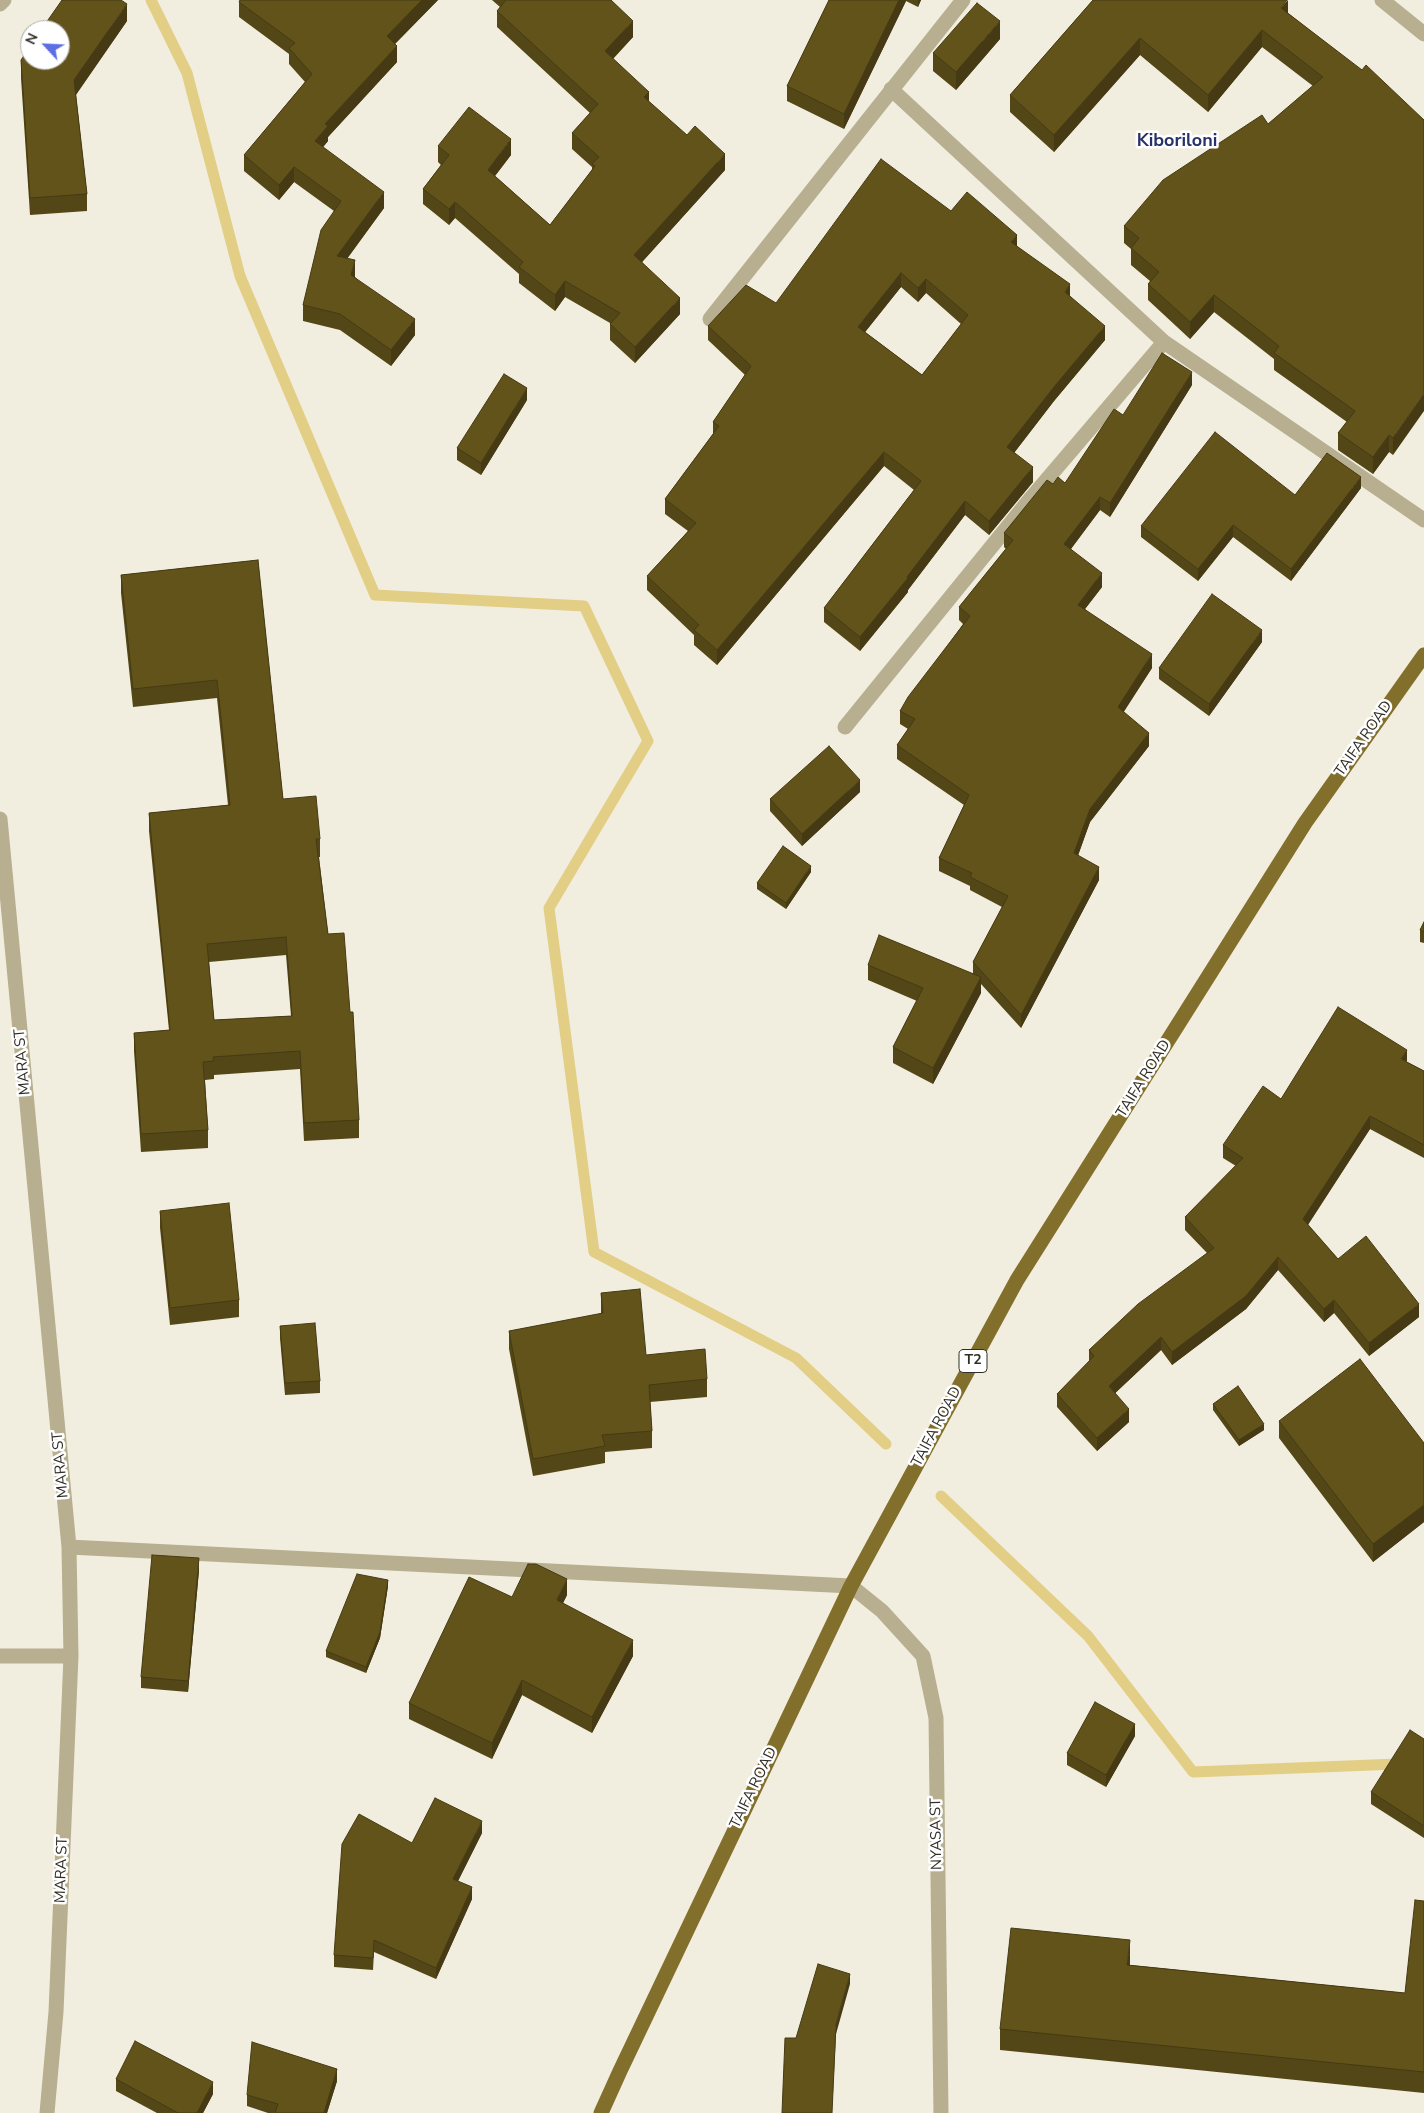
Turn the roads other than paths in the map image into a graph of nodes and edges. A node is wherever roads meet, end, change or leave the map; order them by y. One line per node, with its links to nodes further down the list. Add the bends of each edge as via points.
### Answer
1 (4, 0): 4 (street)
2 (964, 0): 6 (street)
3 (1382, 0): 5 (street)
4 (0, 4)
5 (1424, 34)
6 (891, 90): 7 (street); 8 (street)
7 (710, 320)
8 (1164, 342): 9 (street); 11 (street, via 1031,498)
9 (1424, 520)
10 (1424, 655): 14 (highway, TAIFA ROAD / T2, via 1305,823 1017,1280)
11 (845, 727)
12 (0, 819): 13 (street, MARA ST)
13 (69, 1547): 14 (street); 16 (street, MARA ST)
14 (851, 1586): 18 (highway, TAIFA ROAD / T2); 19 (street, NYASA ST, via 882,1611 923,1656 936,1718)
15 (0, 1656): 16 (street)
16 (71, 1656): 17 (street, MARA ST, via 56,2012)
17 (47, 2113)
18 (601, 2113)
19 (941, 2113)

